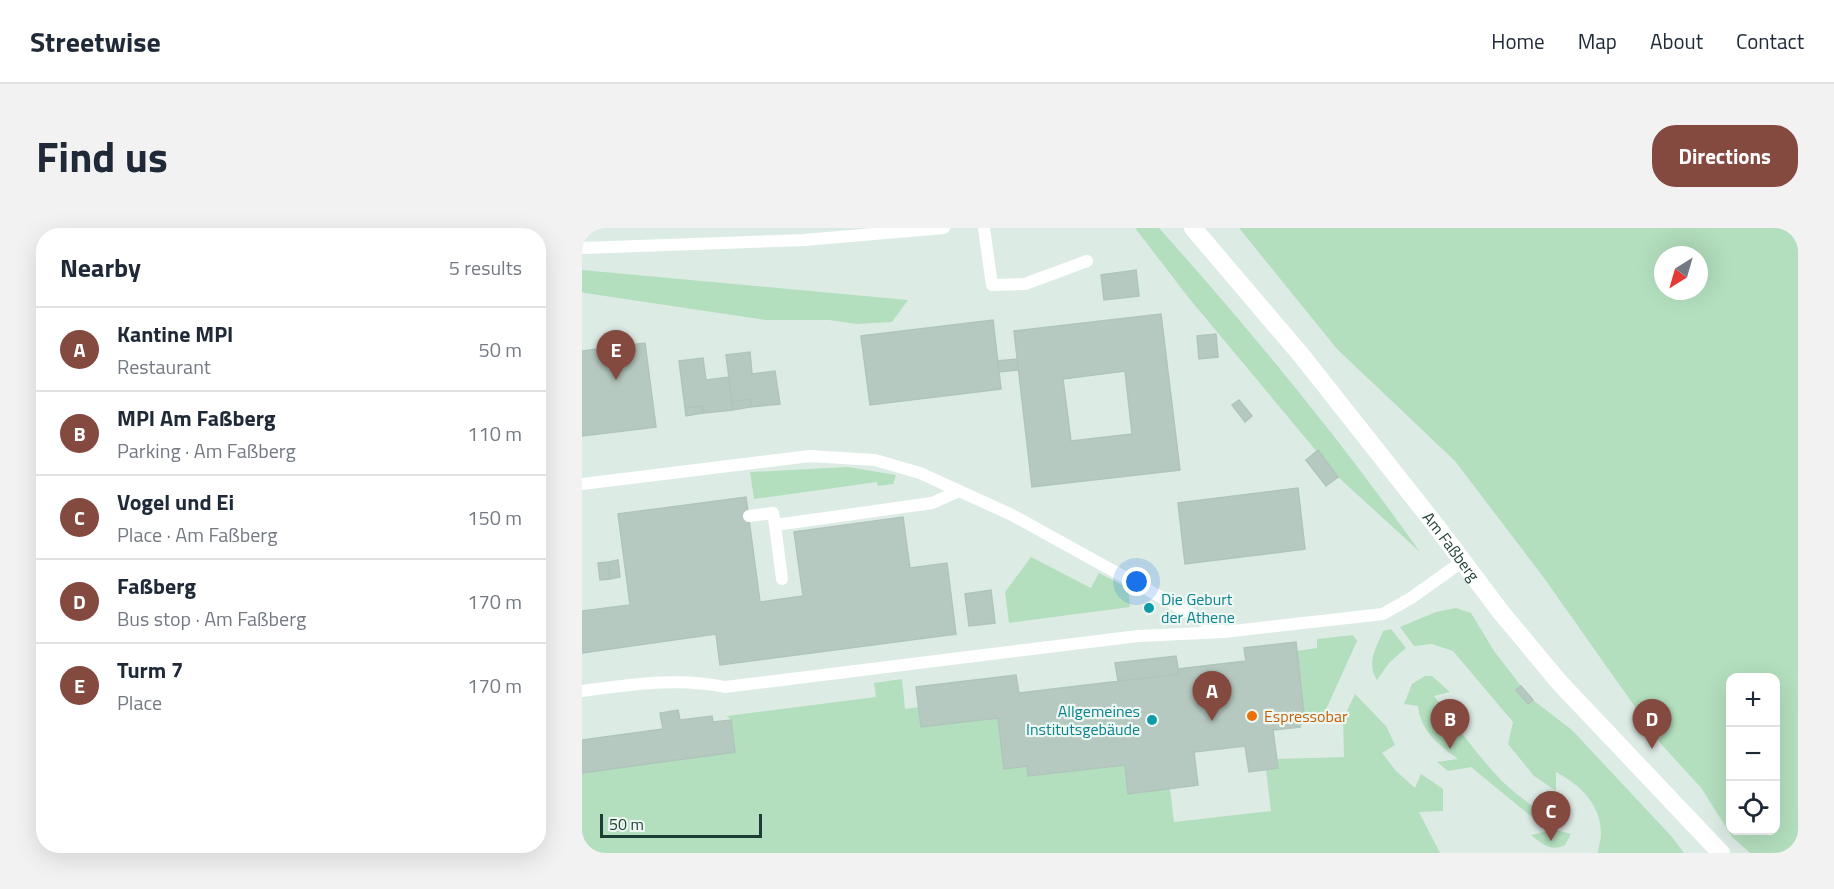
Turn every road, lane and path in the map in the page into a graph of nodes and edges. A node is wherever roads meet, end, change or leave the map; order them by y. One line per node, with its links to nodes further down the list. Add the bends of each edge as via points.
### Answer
1 (944, 228): 4 (lane, via 804,240)
2 (984, 228): 5 (lane, via 992,285 1025,284)
3 (1193, 228): 10 (street, Am Faßberg, via 1302,356)
4 (582, 248)
5 (1087, 261)
6 (582, 484): 7 (lane, via 810,456 874,460 920,473)
7 (959, 491): 9 (lane, via 932,503); 12 (lane, via 1012,515)
8 (749, 516): 9 (lane, via 773,513)
9 (775, 525): 11 (lane)
10 (1463, 561): 12 (lane, via 1383,614); 14 (street, Am Faßberg, via 1558,682)
11 (782, 579)
12 (1224, 632): 13 (lane, via 1138,636 725,687 660,681)
13 (582, 691)
14 (1721, 853)

